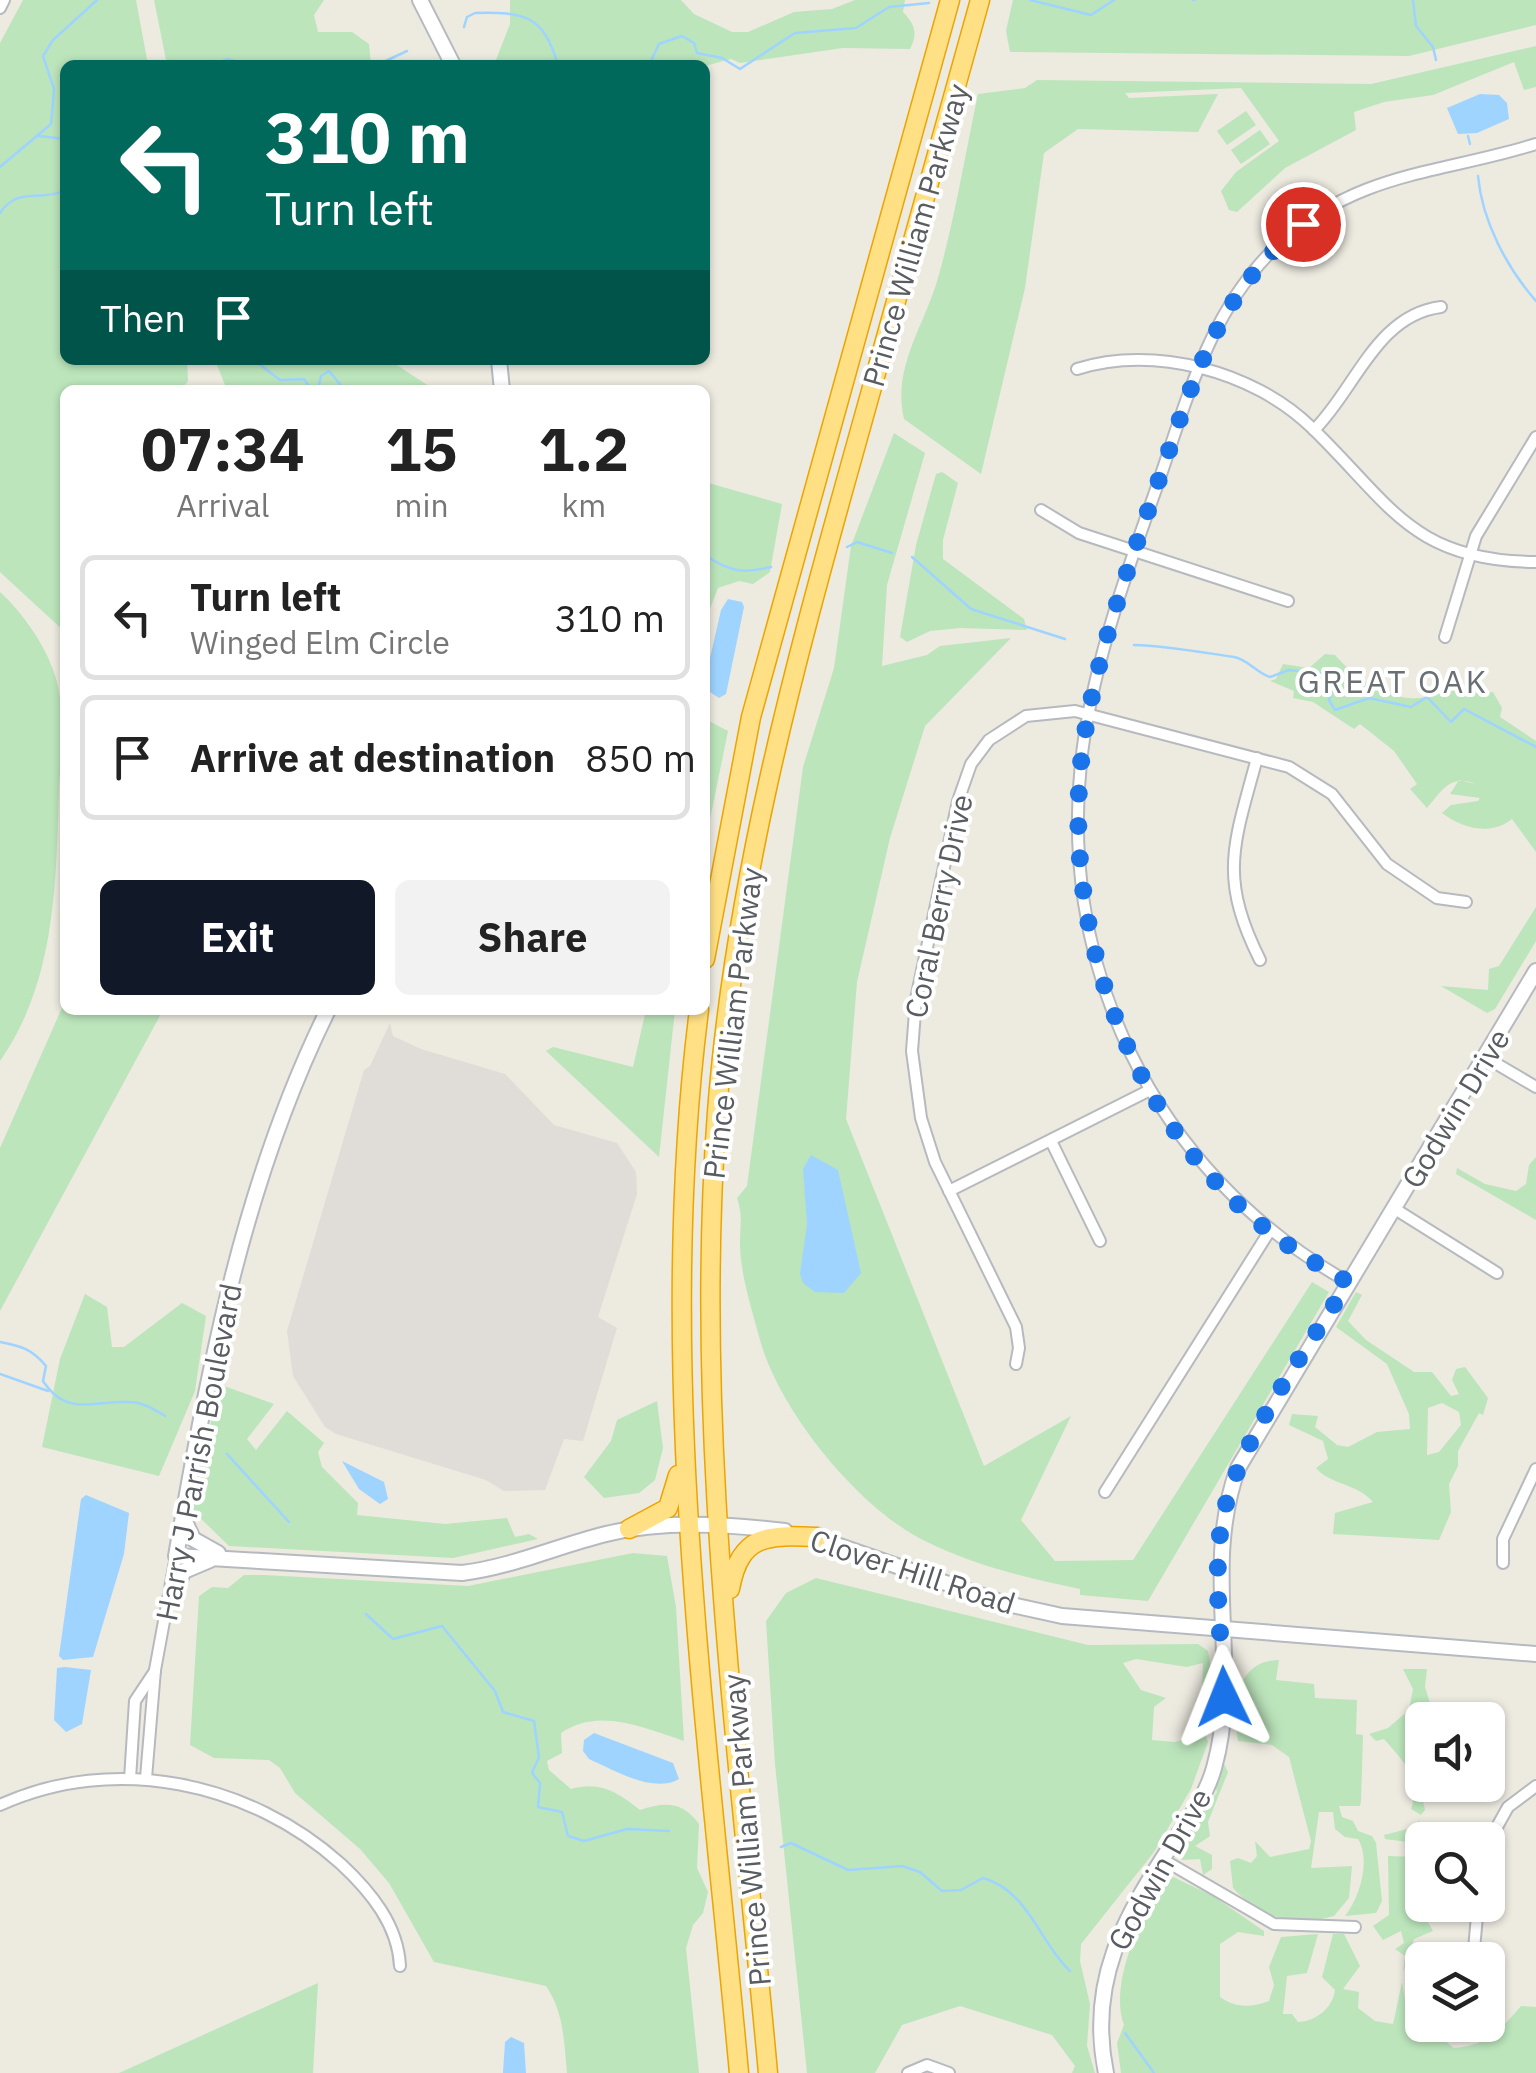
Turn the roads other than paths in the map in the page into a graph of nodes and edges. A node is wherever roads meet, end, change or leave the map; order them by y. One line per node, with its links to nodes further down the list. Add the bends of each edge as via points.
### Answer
1 (4, 0): 5 (street)
2 (420, 0): 6 (street)
3 (950, 0): 22 (highway, Prince William Parkway, via 751,717)
4 (980, 0): 43 (highway, Prince William Parkway, via 786,699 746,883 713,1178 709,1333)
5 (0, 8)
6 (451, 60)
7 (1536, 145): 9 (street, via 1392,177 1329,206 1244,281)
8 (1441, 307): 11 (street, via 1398,325)
9 (1198, 368): 10 (street, via 1138,358); 11 (street, via 1258,391); 14 (street)
10 (1078, 369)
11 (1314, 430): 15 (street, via 1398,518)
12 (1536, 437): 15 (street)
13 (1041, 510): 14 (street, via 1078,533)
14 (1135, 550): 17 (street); 19 (street)
15 (1468, 555): 16 (street); 18 (street)
16 (1536, 562)
17 (1288, 601)
18 (1445, 637)
19 (1089, 714): 20 (street, Coral Berry Drive); 29 (street, via 1080,799 1084,901 1112,1005); 31 (street, Coral Berry Drive, via 1058,710 1014,722 981,749 962,788 913,1025 918,1107)
20 (1257, 758): 21 (street, Coral Berry Drive, via 1319,783 1387,864 1437,898); 23 (street, via 1231,870 1236,908)
21 (1466, 902)
22 (710, 933)
23 (1260, 960)
24 (1536, 971): 27 (street, Godwin Drive)
25 (326, 1015): 41 (street, Harry J Parrish Boulevard, via 244,1224)
26 (698, 1015): 38 (highway, Prince William Parkway, via 682,1218)
27 (1485, 1057): 28 (street); 32 (street, Godwin Drive)
28 (1536, 1087)
29 (1150, 1090): 30 (street); 33 (street, via 1200,1164)
30 (1051, 1141): 31 (street); 34 (street)
31 (949, 1191): 37 (street, Coral Berry Drive, via 1016,1326)
32 (1395, 1208): 35 (street); 36 (street, Godwin Drive)
33 (1269, 1232): 36 (street); 40 (street)
34 (1100, 1241)
35 (1497, 1273)
36 (1348, 1282): 52 (street, Godwin Drive, via 1238,1468 1221,1528)
37 (1016, 1364)
38 (683, 1430): 42 (highway, Prince William Parkway); 44 (highway, via 672,1503)
39 (1536, 1469): 49 (street, via 1502,1544)
40 (1104, 1492)
41 (182, 1516): 46 (street, Harry J Parrish Boulevard); 48 (street, via 198,1544)
42 (690, 1525): 43 (street, Clover Hill Road); 44 (street, Clover Hill Road); 63 (highway, Prince William Parkway)
43 (719, 1525): 45 (street, Clover Hill Road); 51 (highway, Prince William Parkway)
44 (629, 1529): 48 (street, Clover Hill Road, via 462,1573)
45 (818, 1537): 51 (highway, via 774,1537 750,1546 735,1564); 52 (street, Clover Hill Road, via 1032,1611)
46 (176, 1556): 47 (street, Clover Hill Road); 50 (street, Harry J Parrish Boulevard)
47 (216, 1558): 48 (street, Clover Hill Road); 50 (street, via 184,1571)
48 (233, 1559)
49 (1504, 1564)
50 (168, 1603): 54 (street, Harry J Parrish Boulevard)
51 (726, 1609): 64 (highway, Prince William Parkway)
52 (1222, 1628): 53 (street, Clover Hill Road); 60 (street, Godwin Drive, via 1223,1715 1214,1768)
53 (1536, 1654)
54 (155, 1670): 55 (street, Harry J Parrish Boulevard); 56 (street, Harry J Parrish Boulevard, via 135,1702)
55 (146, 1778): 56 (street); 62 (street, via 240,1801 308,1836 376,1904 399,1938)
56 (130, 1779): 58 (street, via 46,1788)
57 (1536, 1786): 59 (street)
58 (0, 1804)
59 (1497, 1822)
60 (1162, 1859): 61 (street, via 1274,1924); 67 (street, Godwin Drive, via 1123,1924 1104,1973 1099,2021)
61 (1355, 1927)
62 (400, 1966)
63 (739, 2073)
64 (768, 2073)
65 (908, 2073): 66 (street, via 927,2065)
66 (949, 2073)
67 (1106, 2073)

